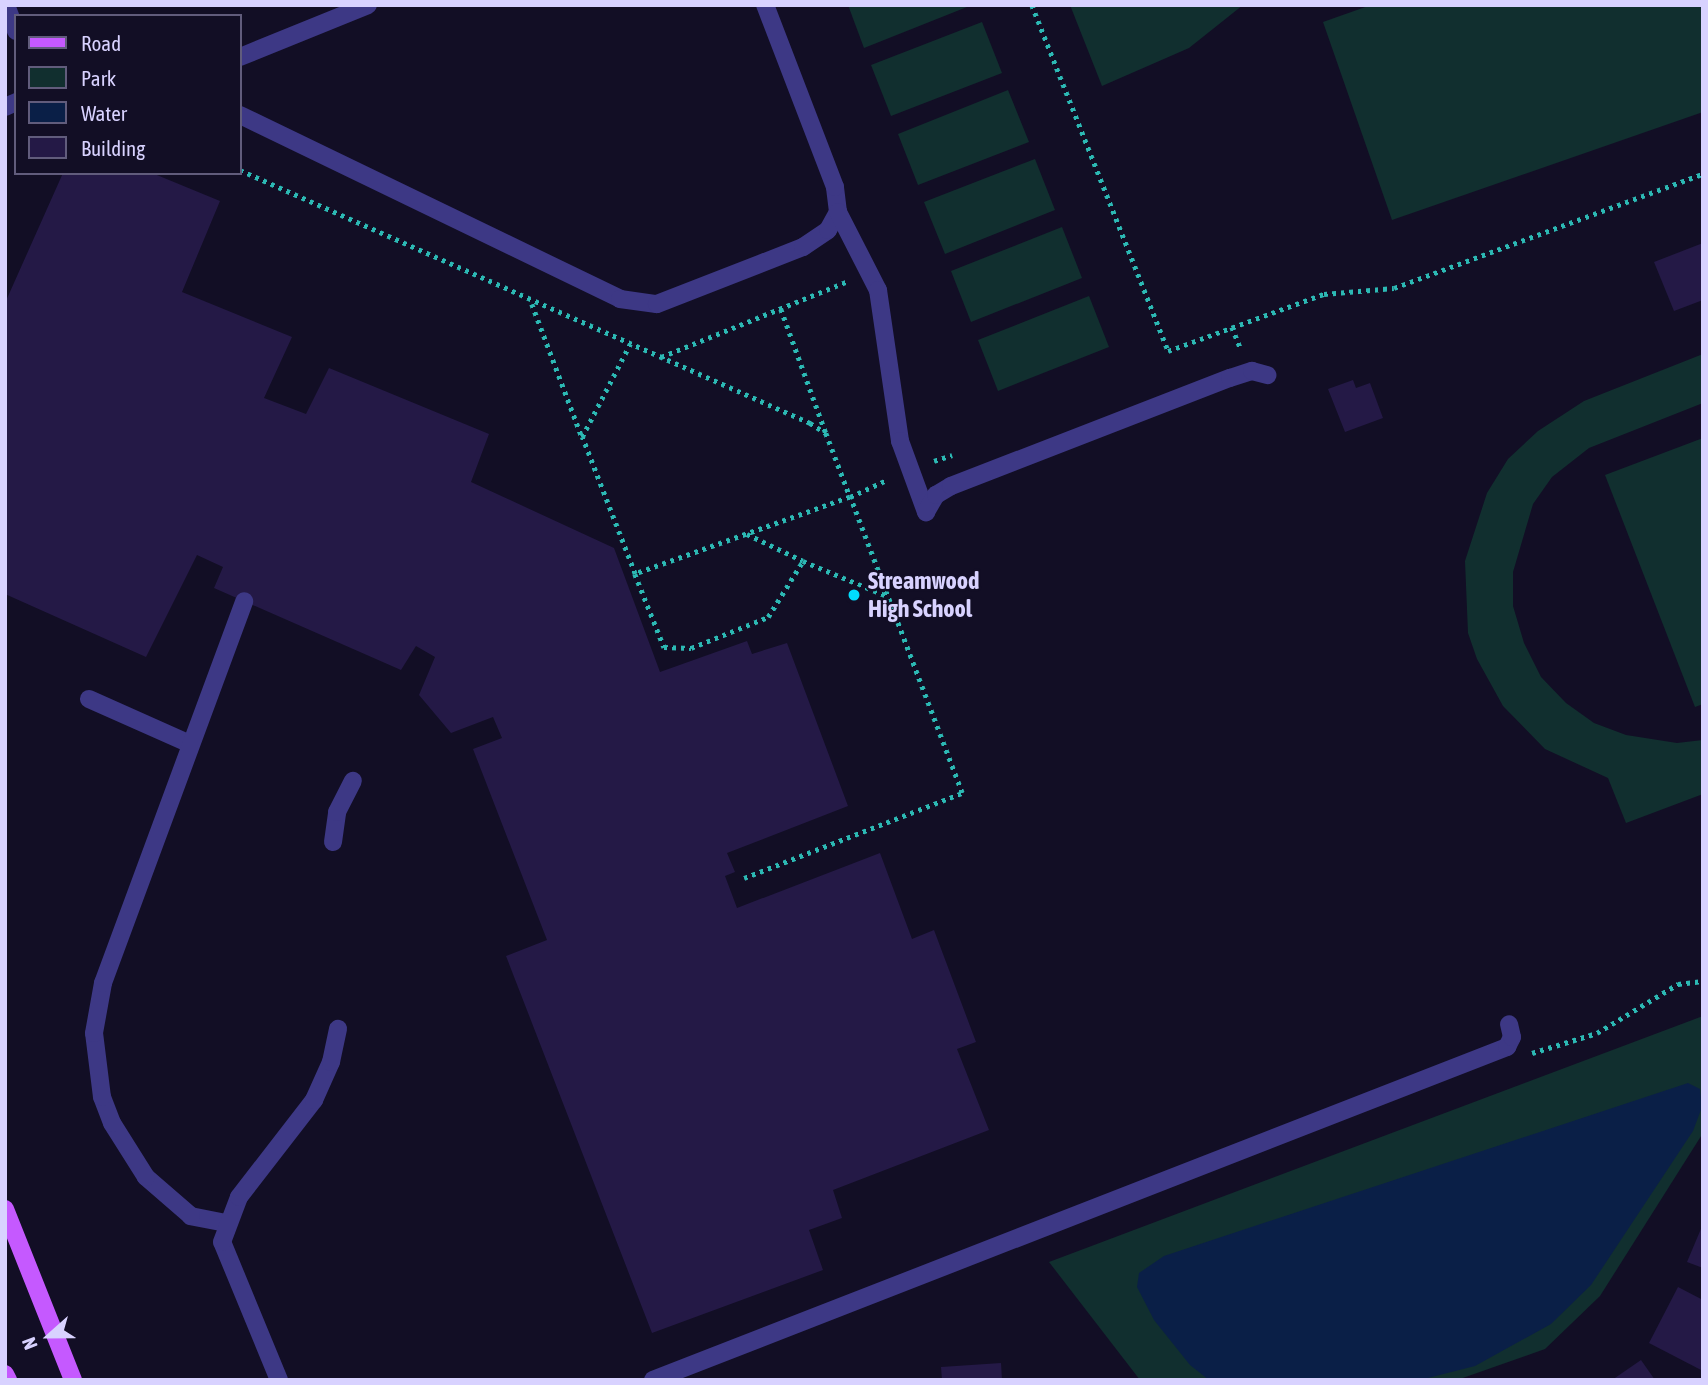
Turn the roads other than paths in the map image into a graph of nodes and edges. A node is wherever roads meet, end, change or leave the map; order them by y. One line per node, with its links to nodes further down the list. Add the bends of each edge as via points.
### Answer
1 (6, 5): 4 (street)
2 (368, 5): 5 (street)
3 (765, 5): 7 (street, via 835,187)
4 (14, 26)
5 (242, 56)
6 (242, 116): 7 (street, via 620,299 657,304 803,247 828,230)
7 (838, 212): 8 (street, via 878,290 900,440 926,512 936,495 951,486 1230,379 1252,372)
8 (1267, 375)
9 (244, 601): 11 (street)
10 (89, 699): 11 (street)
11 (190, 744): 17 (street, via 103,983 94,1065 112,1123 146,1177 191,1216)
12 (353, 781): 13 (street, via 337,812)
13 (333, 842)
14 (1509, 1024): 22 (street, via 1512,1037 1507,1047)
15 (338, 1029): 17 (street, via 331,1062 314,1100 239,1197)
16 (5, 1209): 20 (main road)
17 (226, 1223): 21 (street, via 225,1256)
18 (5, 1374): 19 (main road)
19 (8, 1380)
20 (73, 1380)
21 (279, 1380)
22 (653, 1380)

